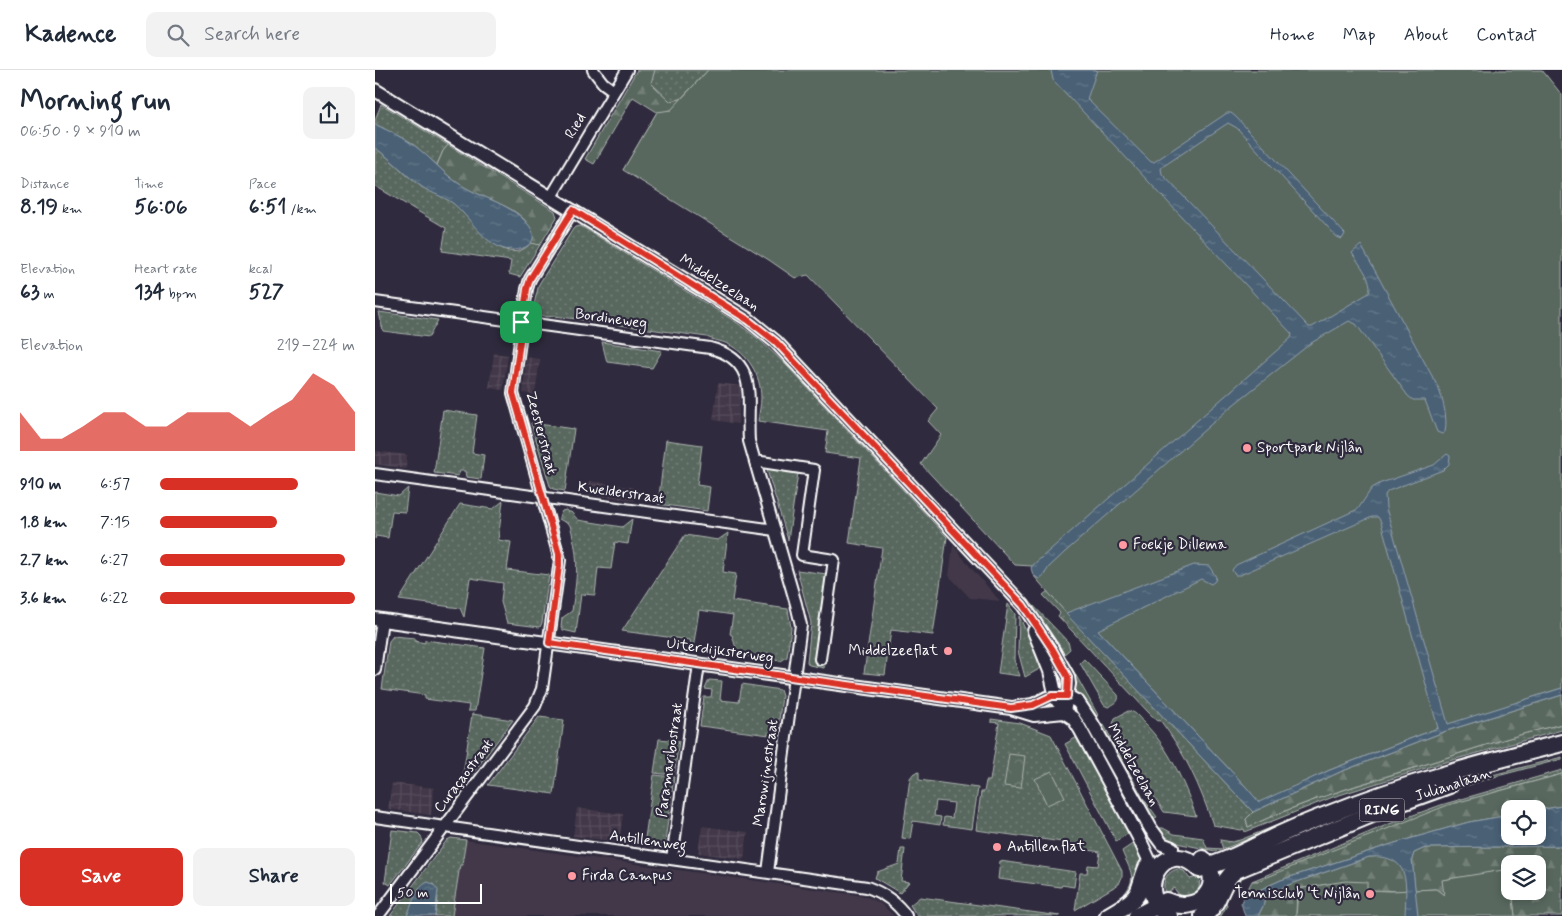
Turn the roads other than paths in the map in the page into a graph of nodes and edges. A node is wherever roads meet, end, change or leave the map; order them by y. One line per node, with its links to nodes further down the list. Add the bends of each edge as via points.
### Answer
1 (593, 70): 4 (street)
2 (627, 70): 4 (street, Ried)
3 (375, 90): 5 (street, Middelzeelaan)
4 (614, 91): 5 (street, Ried)
5 (551, 197): 6 (street, Middelzeelaan)
6 (573, 210): 8 (street, Zeesterstraat, via 530,279); 21 (street, Middelzeelaan, via 748,320 776,342 1018,599 1068,677)
7 (375, 302): 8 (street, Bordineweg)
8 (521, 322): 9 (street, Bordineweg, via 709,348 727,354 743,369 748,380 749,441); 11 (street, Zeesterstraat, via 513,393)
9 (755, 461): 12 (street, Bordineweg); 13 (street, via 814,470)
10 (375, 474): 11 (street, Kwelderstraat)
11 (543, 498): 12 (street, Kwelderstraat); 16 (street, Zeesterstraat, via 560,560)
12 (775, 530): 14 (street, Bordineweg)
13 (802, 555): 14 (street); 17 (street, via 834,560)
14 (783, 560): 20 (street, Bordineweg, via 801,625)
15 (379, 619): 16 (street, Uiterdijksterweg); 19 (street)
16 (549, 643): 18 (street, Uiterdijksterweg); 27 (street, Curaçaostraat, via 542,689 535,706)
17 (820, 659)
18 (699, 664): 20 (street, Uiterdijksterweg); 29 (street, Paramaribostraat)
19 (375, 670)
20 (794, 677): 22 (street, Uiterdijksterweg); 31 (street, Marowijnestraat)
21 (1061, 696): 22 (street); 23 (street, Middelzeelaan); 28 (street, Middelzeelaan, via 1078,702 1085,710 1159,841)
22 (1011, 708): 23 (street, Uiterdijksterweg, via 1033,715)
23 (1061, 711): 32 (street, Middelzeelaan, via 1073,718 1080,729 1138,836)
24 (1562, 743): 30 (main road, Julianalaan / RING, via 1377,796)
25 (1562, 754): 33 (main road, Julianalaan / RING, via 1439,788 1236,870 1225,880)
26 (375, 817): 27 (street, Antillenweg)
27 (445, 827): 29 (street, Antillenweg); 35 (street, Curaçaostraat)
28 (1172, 848): 30 (main road, via 1186,849); 32 (main road, RING, via 1158,855)
29 (671, 859): 31 (street, Antillenweg)
30 (1204, 862): 32 (main road, RING, via 1199,869 1190,861 1176,857); 33 (main road, via 1212,880)
31 (768, 872): 36 (street, Antillenweg, via 867,887 896,903)
32 (1149, 874): 34 (main road); 37 (main road, RING, via 1134,898)
33 (1208, 908): 34 (main road, via 1185,912 1166,901)
34 (1161, 912): 38 (main road)
35 (378, 916)
36 (905, 916)
37 (1108, 916)
38 (1137, 916)

